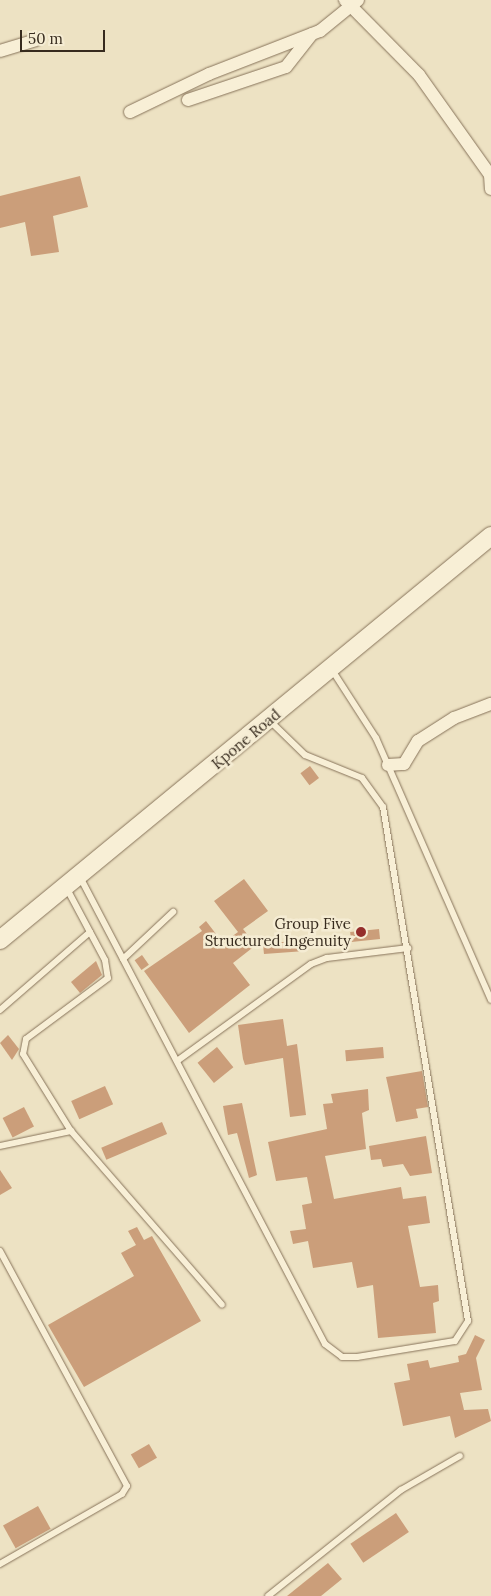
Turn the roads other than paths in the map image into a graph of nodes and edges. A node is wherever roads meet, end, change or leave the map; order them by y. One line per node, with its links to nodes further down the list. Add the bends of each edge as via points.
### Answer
1 (352, 2): 2 (street); 7 (street, via 443,107 490,175)
2 (312, 34): 5 (street, via 286,67); 6 (street, via 209,74)
3 (35, 40): 4 (street)
4 (0, 51)
5 (188, 100)
6 (130, 112)
7 (491, 189)
8 (491, 536): 9 (main road, Kpone Road)
9 (331, 668): 11 (main road, Kpone Road); 12 (lane)
10 (491, 704): 12 (street, via 454,718 418,741 404,764)
11 (269, 720): 13 (main road, Kpone Road); 17 (lane, via 306,755 362,778 376,794 385,816)
12 (388, 765): 19 (lane)
13 (72, 880): 15 (lane); 16 (main road, Kpone Road); 18 (lane)
14 (173, 912): 18 (lane)
15 (90, 932): 20 (lane); 22 (lane, via 107,965 106,983 22,1046)
16 (0, 940)
17 (408, 948): 21 (lane, via 327,958 311,964); 21 (lane, via 468,1321 455,1341 358,1357 342,1357 325,1344)
18 (123, 959): 21 (lane)
19 (491, 1000)
20 (0, 1010)
21 (178, 1061)
22 (71, 1131): 23 (lane); 25 (lane)
23 (0, 1146)
24 (0, 1251): 27 (lane, via 127,1486 122,1494)
25 (222, 1305)
26 (460, 1456): 28 (lane, via 401,1490)
27 (0, 1564)
28 (268, 1596)

